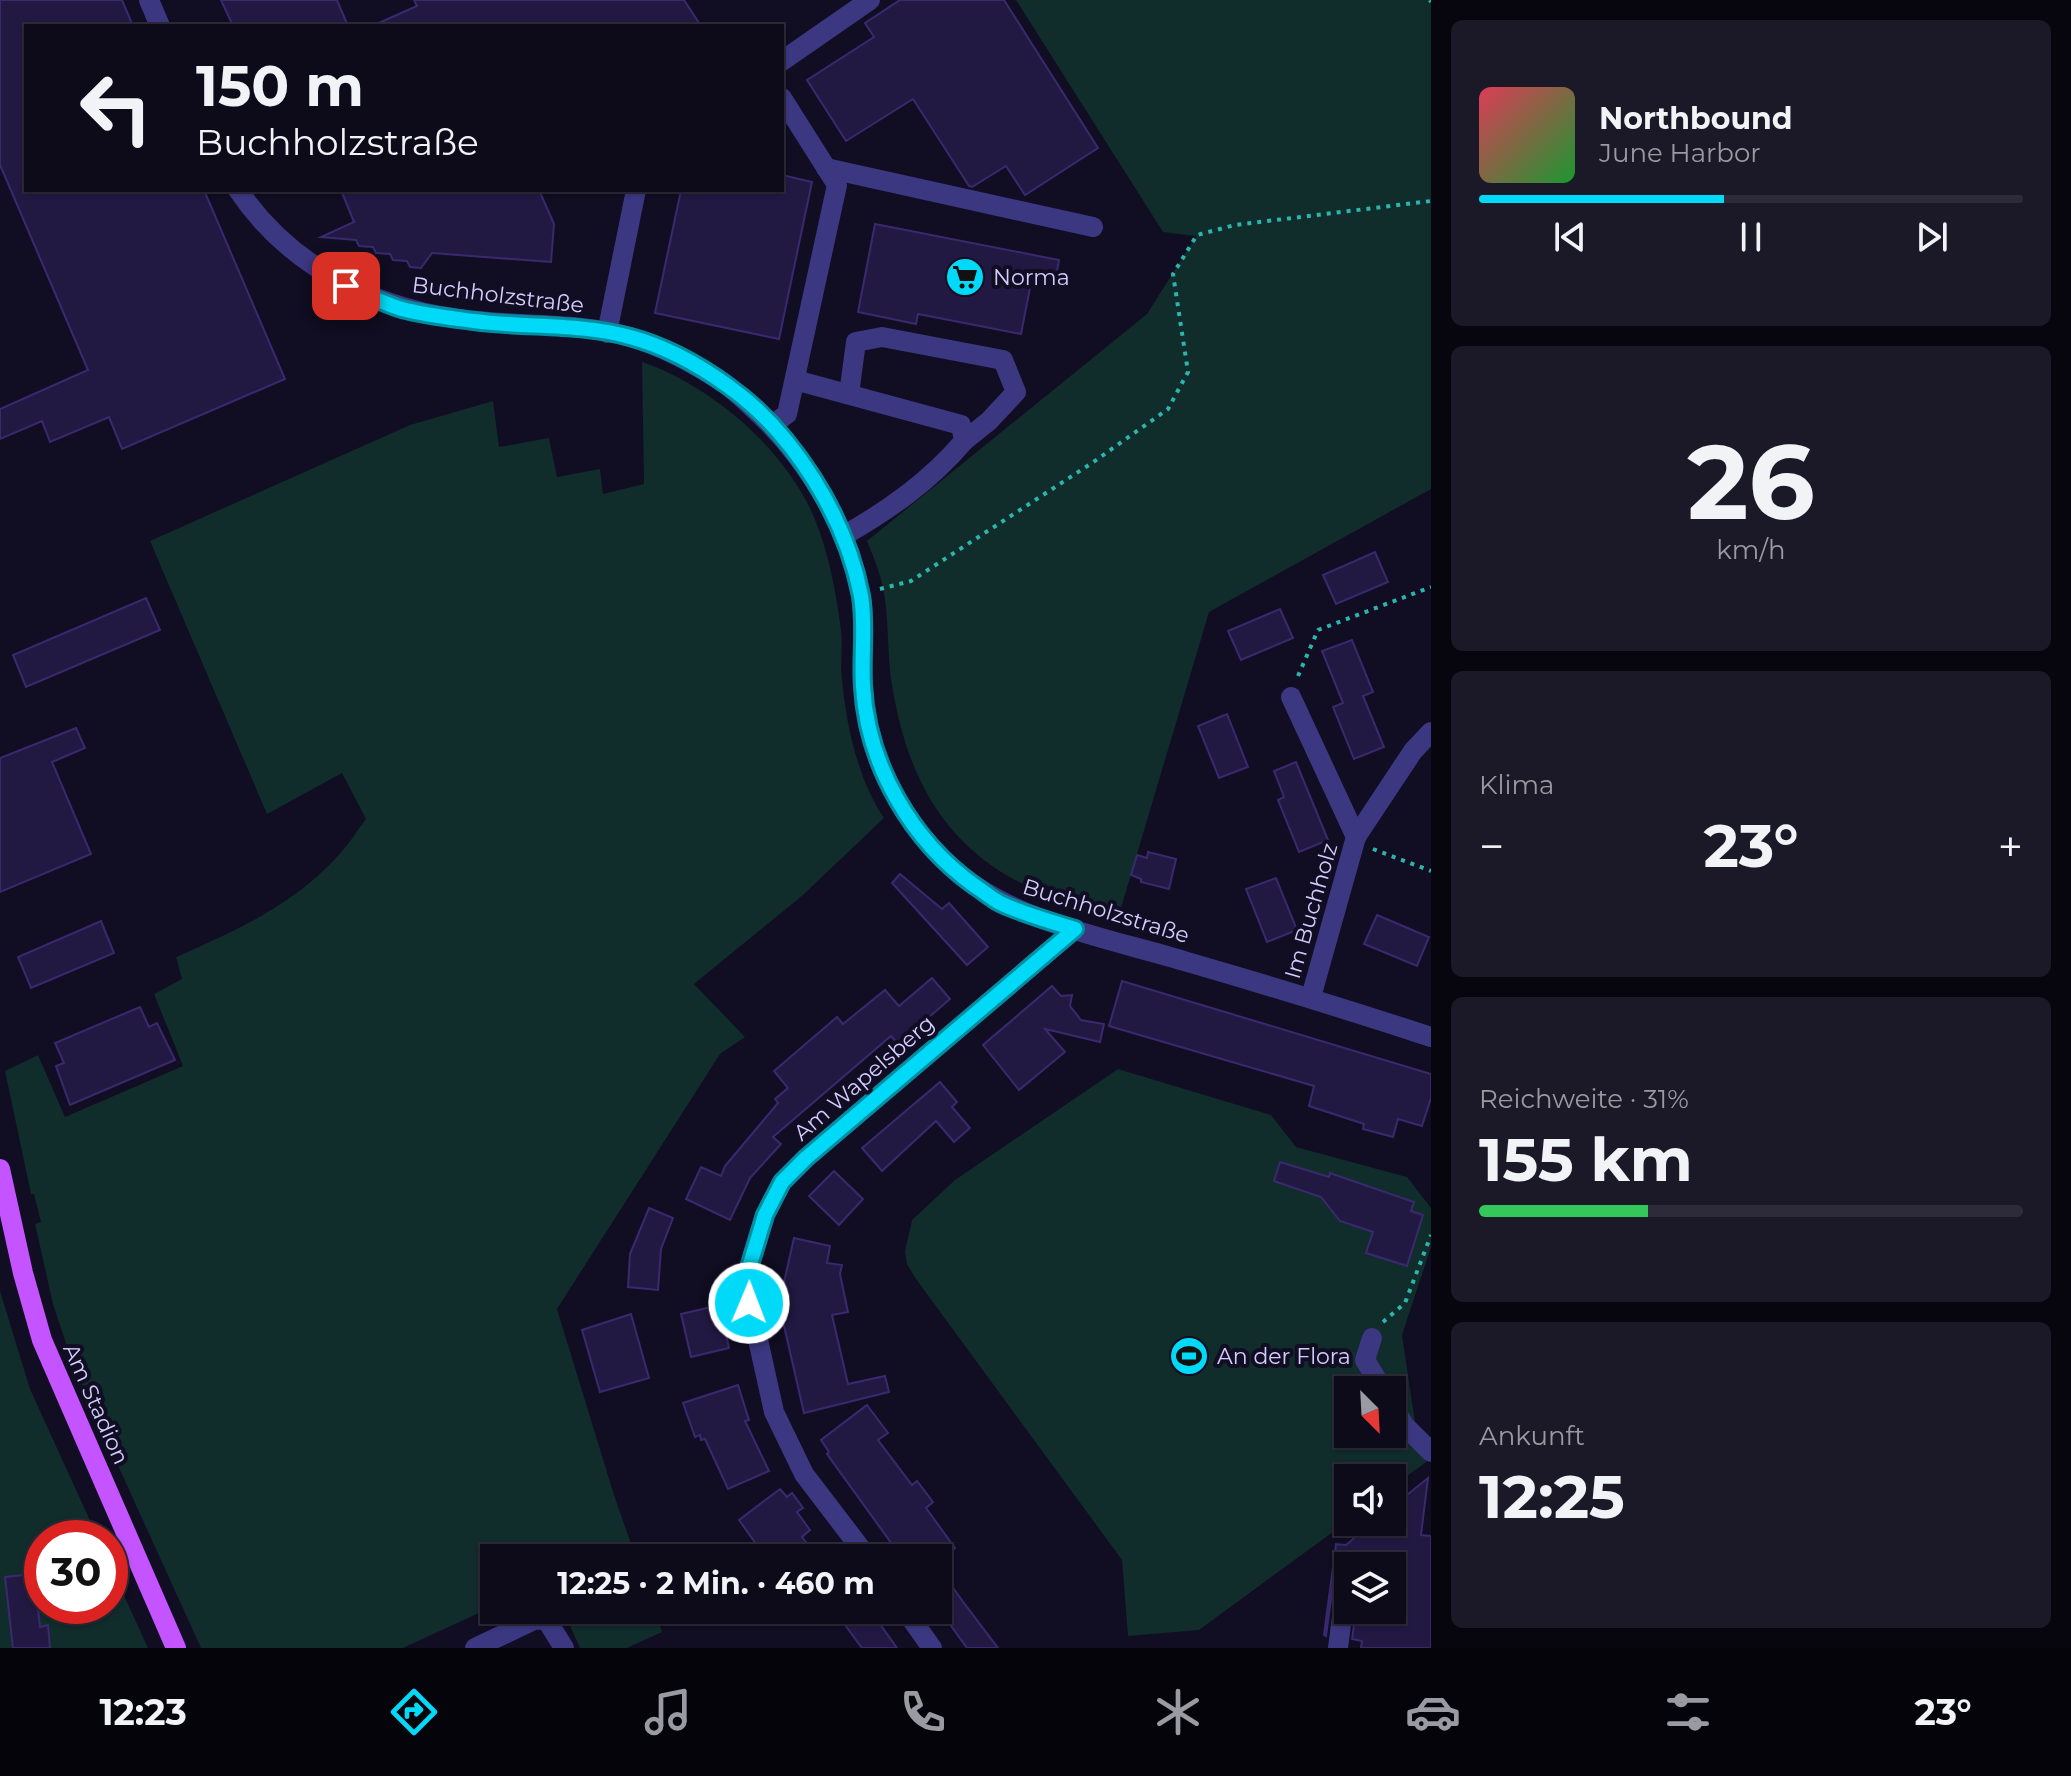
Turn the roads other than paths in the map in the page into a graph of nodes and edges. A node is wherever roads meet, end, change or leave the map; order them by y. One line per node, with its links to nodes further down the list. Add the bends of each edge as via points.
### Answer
1 (870, 0): 4 (street)
2 (152, 1): 3 (street)
3 (159, 24)
4 (784, 60)
5 (784, 101): 6 (street)
6 (826, 168): 9 (street); 11 (street, via 837,185)
7 (240, 192): 10 (street, Buchholzstraße, via 285,244 346,286 403,309)
8 (636, 192): 10 (street)
9 (1093, 227)
10 (607, 333): 13 (street, Buchholzstraße, via 631,337 685,360 729,386)
11 (803, 382): 12 (street); 13 (street)
12 (849, 394): 14 (street, via 961,425); 14 (street, via 856,342 882,337 1003,360 1016,392)
13 (778, 433): 15 (street, Buchholzstraße, via 809,469)
14 (964, 441): 15 (street, via 942,467 885,513)
15 (843, 536): 19 (street, Buchholzstraße, via 864,619 863,688 872,737 889,784 916,829 958,873 999,902)
16 (1291, 697): 18 (street, Im Buchholz)
17 (1431, 732): 18 (street, Im Buchholz)
18 (1356, 840): 20 (street, Im Buchholz)
19 (1075, 929): 20 (street, Buchholzstraße); 27 (street, Am Wapelsberg, via 806,1158 782,1182 765,1215 745,1281 774,1412 804,1474)
20 (1311, 997): 21 (street, Buchholzstraße)
21 (1431, 1037)
22 (0, 1169): 30 (main road, Am Stadion, via 42,1340)
23 (1376, 1330): 24 (street, via 1365,1360)
24 (1375, 1376)
25 (1406, 1427): 26 (street)
26 (1431, 1452)
27 (857, 1544)
28 (915, 1624): 33 (street)
29 (1341, 1624): 34 (street)
30 (176, 1648)
31 (475, 1648): 32 (street, via 546,1619)
32 (564, 1648)
33 (932, 1648)
34 (1338, 1648)

